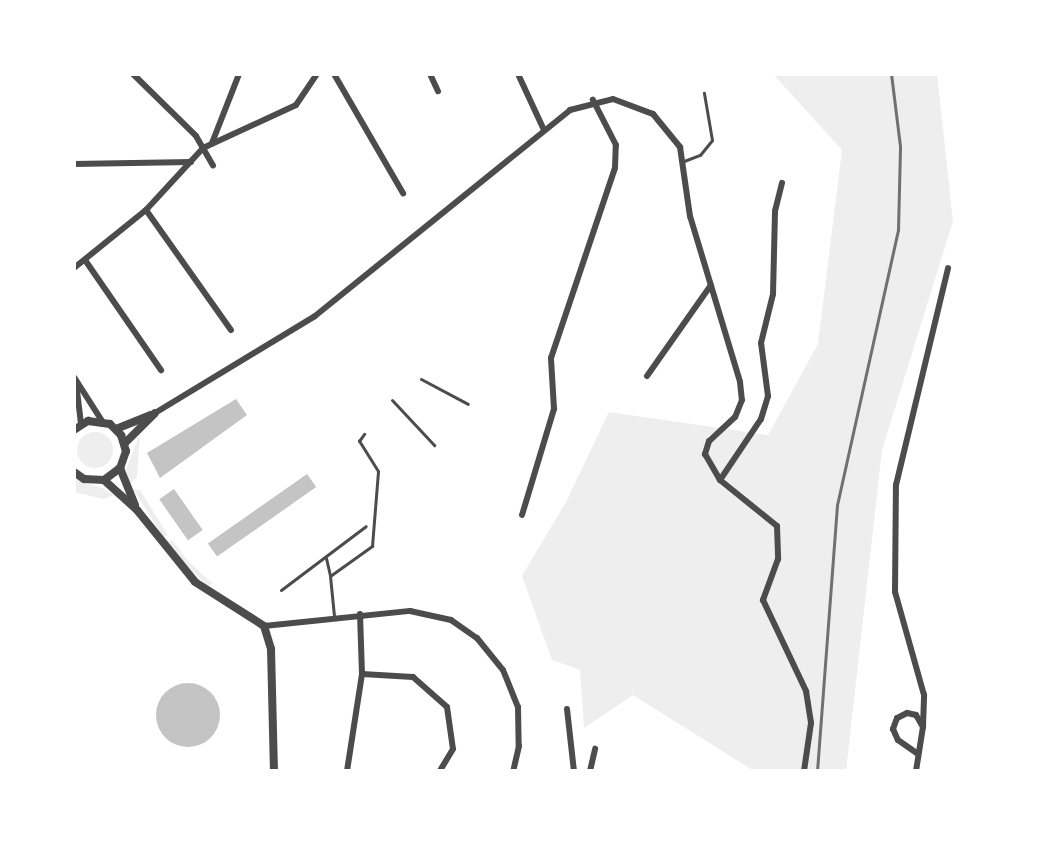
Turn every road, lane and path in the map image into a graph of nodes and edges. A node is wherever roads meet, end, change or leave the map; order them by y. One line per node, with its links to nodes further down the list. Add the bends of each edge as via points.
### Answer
1 (133, 74): 12 (street)
2 (239, 74): 11 (street)
3 (317, 74): 11 (street, via 296,105)
4 (334, 74): 18 (street)
5 (430, 74): 7 (street)
6 (518, 74): 10 (street)
7 (438, 91)
8 (704, 93): 13 (lane, via 712,140 700,155)
9 (593, 100): 10 (street); 13 (street, via 613,99 653,114 673,134); 43 (street, via 616,145 615,168 551,358 554,409)
10 (544, 130): 31 (street, via 315,316)
11 (212, 143): 12 (street)
12 (203, 148): 14 (street); 16 (street)
13 (684, 161): 23 (street, via 690,216)
14 (191, 162): 15 (street); 19 (street)
15 (74, 164)
16 (213, 165)
17 (782, 183): 41 (street, via 775,211 773,294 761,343 768,396 761,419)
18 (403, 193)
19 (146, 210): 20 (street); 24 (street)
20 (85, 260): 21 (street); 25 (street)
21 (74, 268)
22 (948, 268): 53 (street, via 896,485 895,592 924,695)
23 (711, 285): 26 (street); 41 (street, via 742,400 735,417 709,441 705,454)
24 (231, 330)
25 (161, 370)
26 (647, 376)
27 (75, 378): 32 (street); 33 (street)
28 (421, 379): 30 (lane)
29 (392, 400): 37 (lane)
30 (468, 404)
31 (155, 413): 34 (street); 36 (street)
32 (102, 421): 33 (street); 34 (street)
33 (78, 427)
34 (116, 429): 36 (street)
35 (364, 434): 46 (lane, via 359,441 378,471 372,546)
36 (125, 443): 38 (street)
37 (434, 445)
38 (120, 468): 40 (street); 42 (street)
39 (74, 473): 40 (street)
40 (104, 480): 42 (street)
41 (720, 480): 62 (street, via 777,526 778,559 763,600 806,691 811,723)
42 (137, 510): 50 (street, via 195,582)
43 (522, 515)
44 (366, 526): 45 (lane)
45 (326, 558): 46 (lane); 47 (lane)
46 (330, 576): 49 (lane)
47 (281, 590)
48 (360, 614): 49 (street); 51 (street); 59 (street, via 433,614 477,638 503,670 518,707 519,746)
49 (334, 616): 50 (street)
50 (264, 626): 56 (street, via 271,649)
51 (362, 674): 57 (street); 58 (street, via 413,677 433,689 454,728 453,749)
52 (567, 709): 60 (street)
53 (923, 727): 55 (street); 55 (street, via 916,715 907,713 897,718 893,729 898,740)
54 (595, 749): 61 (street)
55 (918, 754): 63 (street)
56 (274, 771)
57 (347, 771)
58 (440, 771)
59 (513, 771)
60 (574, 771)
61 (590, 771)
62 (804, 771)
63 (916, 771)

